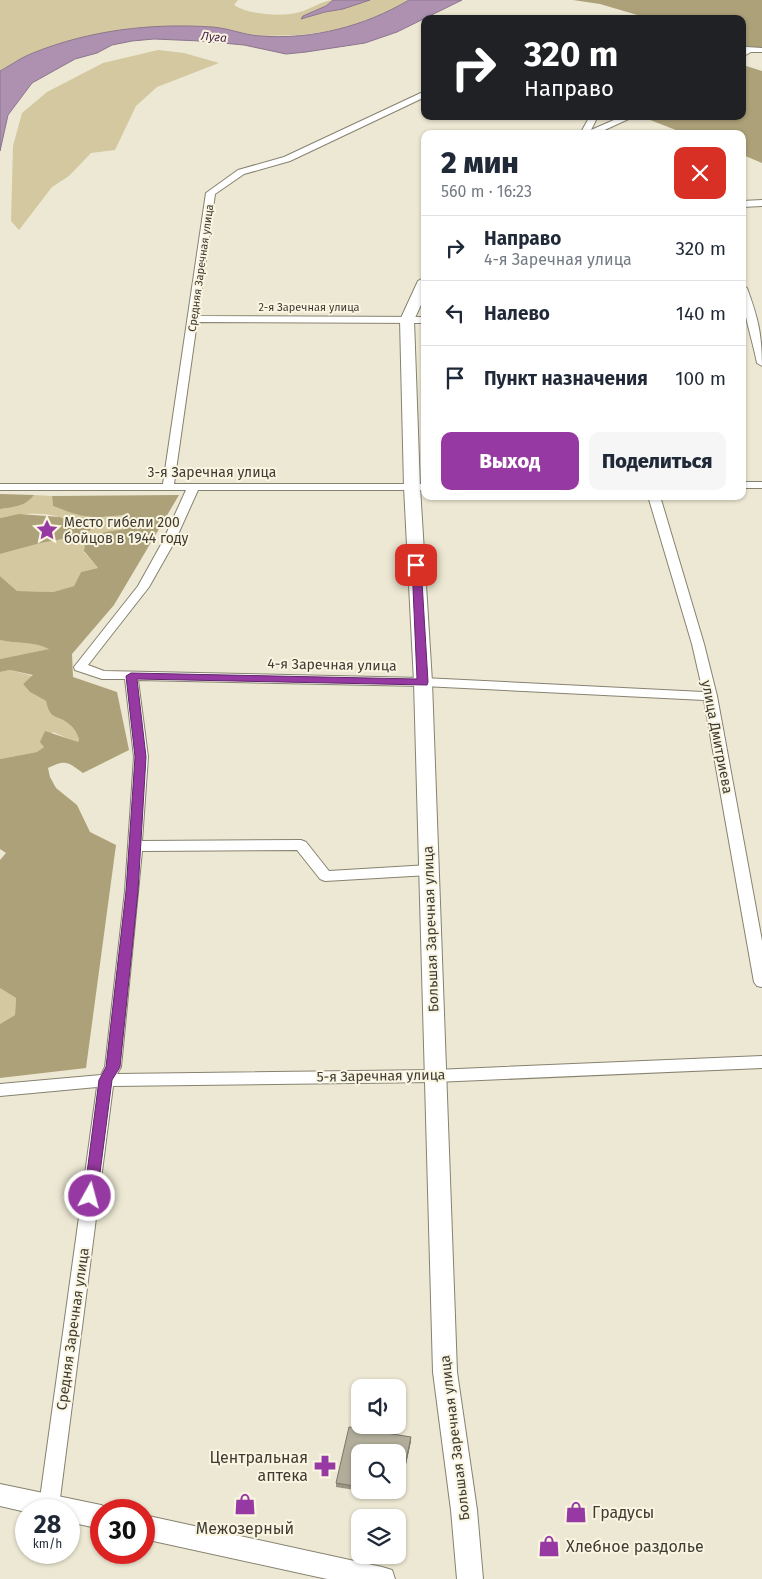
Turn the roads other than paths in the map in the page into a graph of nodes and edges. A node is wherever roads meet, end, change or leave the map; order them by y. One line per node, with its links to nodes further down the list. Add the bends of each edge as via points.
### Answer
1 (762, 50): 2 (street)
2 (746, 52)
3 (421, 96): 11 (street, Средняя Заречная улица, via 288,159 241,172 211,193)
4 (621, 120): 5 (street)
5 (596, 130)
6 (762, 203): 7 (street)
7 (746, 204)
8 (421, 298): 12 (street, Большая Заречная улица)
9 (746, 300): 10 (street)
10 (752, 317): 13 (street)
11 (194, 319): 12 (street, 2-я Заречная улица); 18 (street, Средняя Заречная улица)
12 (416, 320): 17 (street, Большая Заречная улица)
13 (762, 364)
14 (746, 484): 15 (street)
15 (762, 485)
16 (0, 487): 18 (street, 3-я Заречная улица)
17 (419, 487): 19 (street, 3-я Заречная улица); 22 (street, Большая Заречная улица)
18 (168, 488): 19 (street, 3-я Заречная улица)
19 (193, 488): 21 (street, 4-я Заречная улица, via 169,541 143,586 80,667 102,675)
20 (655, 500): 23 (street, улица Дмитриева)
21 (131, 676): 22 (street, 4-я Заречная улица); 24 (street, Средняя Заречная улица, via 141,757)
22 (423, 682): 23 (street, 4-я Заречная улица); 25 (street, Большая Заречная улица)
23 (710, 696): 26 (street, улица Дмитриева)
24 (135, 846): 25 (street, via 301,845 325,876); 29 (street, Средняя Заречная улица, via 113,1067)
25 (429, 870): 28 (street, Большая Заречная улица)
26 (762, 982)
27 (762, 1062): 28 (street, 5-я Заречная улица)
28 (435, 1076): 29 (street, 5-я Заречная улица); 36 (street, Большая Заречная улица, via 444,1372 464,1510)
29 (106, 1080): 30 (street, 5-я Заречная улица); 33 (street, Средняя Заречная улица)
30 (0, 1090)
31 (0, 1495): 32 (street)
32 (18, 1499)
33 (63, 1499)
34 (155, 1528): 35 (street)
35 (382, 1579)
36 (470, 1579)

